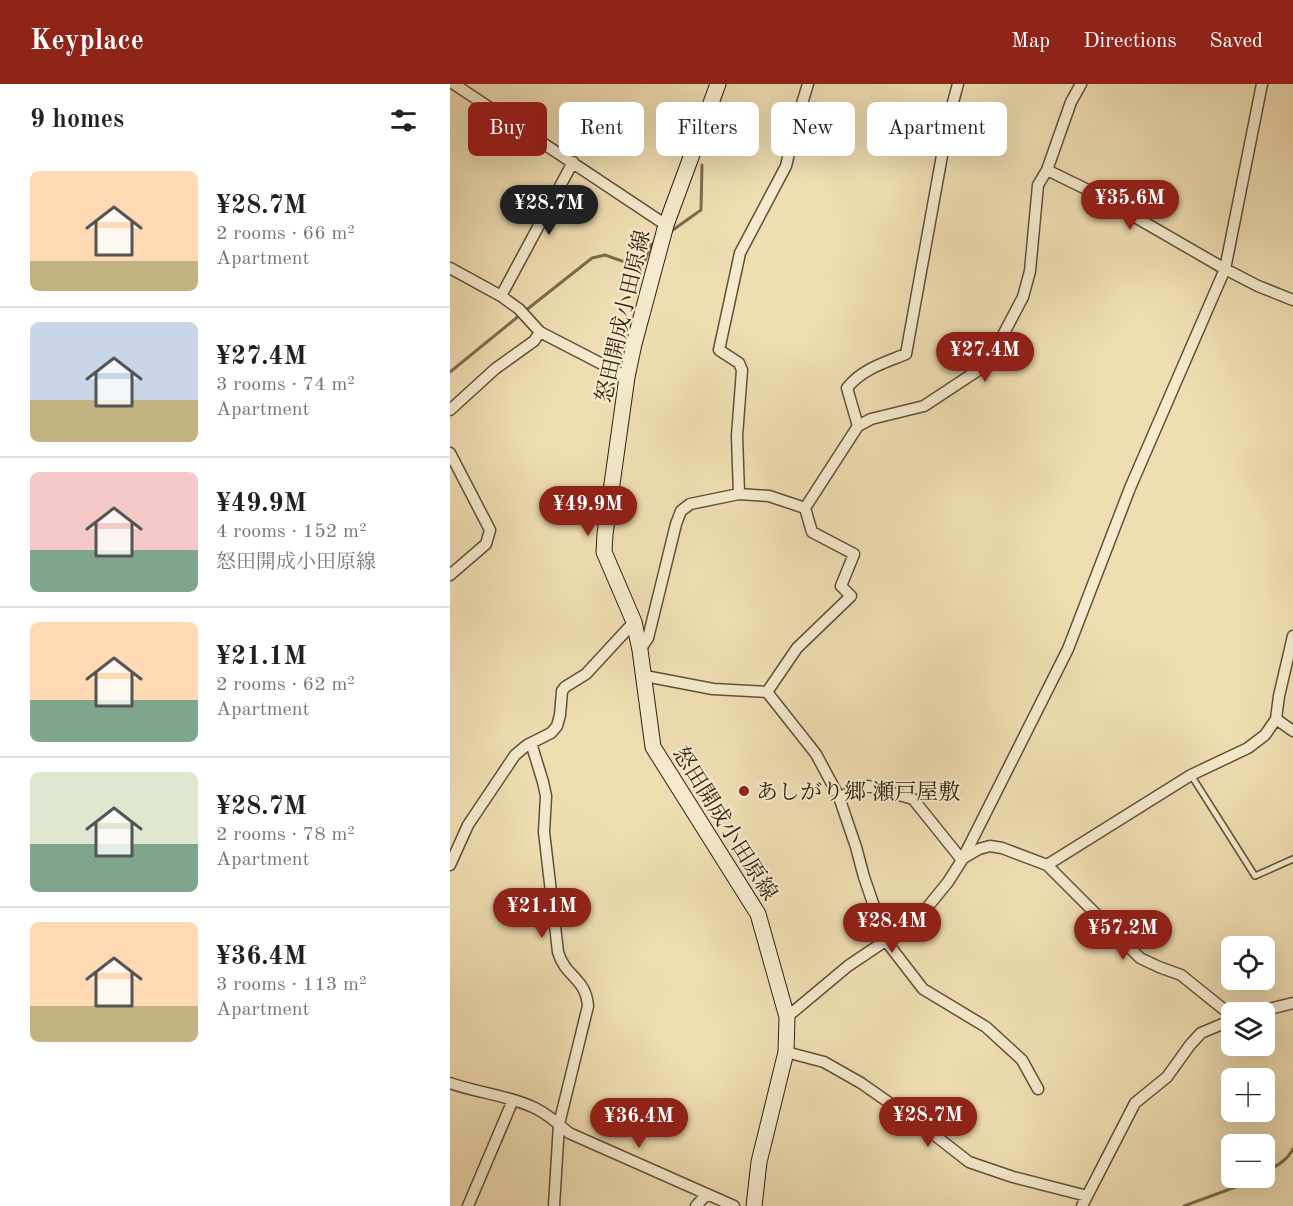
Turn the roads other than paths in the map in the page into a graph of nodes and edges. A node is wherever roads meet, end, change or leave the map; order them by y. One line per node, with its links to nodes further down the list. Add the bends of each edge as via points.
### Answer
1 (454, 84): 7 (street)
2 (718, 84): 9 (main road, 怒田開成小田原線)
3 (808, 84): 19 (street, via 786,166 740,253 719,350 739,363 742,370 737,436)
4 (958, 84): 17 (street, via 906,354 872,367 847,388)
5 (1081, 84): 8 (street)
6 (1262, 84): 11 (street)
7 (573, 162): 9 (street); 12 (street)
8 (1047, 170): 11 (street); 17 (street, via 1038,185 1030,271 1023,297 993,354 983,367 924,406)
9 (665, 227): 15 (main road, 怒田開成小田原線)
10 (450, 268): 12 (street)
11 (1225, 269): 13 (street); 34 (street, via 1130,488 1068,649)
12 (501, 296): 14 (street)
13 (1293, 300)
14 (540, 332): 15 (street); 16 (street)
15 (627, 378): 22 (main road, 怒田開成小田原線, via 604,552)
16 (450, 410)
17 (858, 426): 20 (street)
18 (450, 453): 21 (street, via 490,530 486,544)
19 (739, 494): 20 (street, via 769,496); 24 (street, via 690,504 681,511 648,638)
20 (805, 508): 26 (street, via 812,532 854,554 841,586 851,596 797,648)
21 (450, 575)
22 (634, 622): 24 (main road, 怒田開成小田原線); 29 (street, via 586,674 565,687 557,726)
23 (1293, 636): 27 (street)
24 (640, 650): 25 (main road, 怒田開成小田原線)
25 (645, 675): 26 (street, via 713,689); 41 (main road, 怒田開成小田原線, via 653,747 758,914)
26 (767, 692): 31 (street, via 816,754)
27 (1276, 718): 28 (street); 30 (street, via 1265,735 1248,748)
28 (1293, 731)
29 (531, 743): 32 (street, via 515,755); 47 (street, via 546,796 544,832 558,952 564,967 583,987 588,1006)
30 (1191, 775): 33 (lane, via 1255,876); 36 (street)
31 (839, 797): 34 (street, via 868,786 913,799); 37 (street)
32 (453, 849): 35 (street)
33 (1293, 859)
34 (962, 860): 36 (street, via 990,846); 37 (street, via 926,909)
35 (450, 865)
36 (1047, 865): 40 (street, via 1140,958 1181,975)
37 (886, 940): 41 (street); 45 (street, via 923,989 986,1027 1022,1060)
38 (1293, 1003): 39 (street)
39 (1275, 1008)
40 (1221, 1009)
41 (787, 1017): 43 (main road, 怒田開成小田原線)
42 (1221, 1023): 49 (street, via 1201,1033 1167,1077 1135,1104)
43 (786, 1052): 49 (street, via 824,1062 861,1083 969,1162); 54 (main road, 怒田開成小田原線, via 759,1162)
44 (450, 1083): 46 (street)
45 (1038, 1089)
46 (513, 1100): 47 (street, via 536,1108); 50 (street)
47 (559, 1124): 48 (street, via 569,1133); 51 (street)
48 (707, 1194): 52 (street); 53 (street)
49 (1084, 1201)
50 (468, 1206)
51 (554, 1206)
52 (696, 1206)
53 (734, 1206)
54 (754, 1206)

